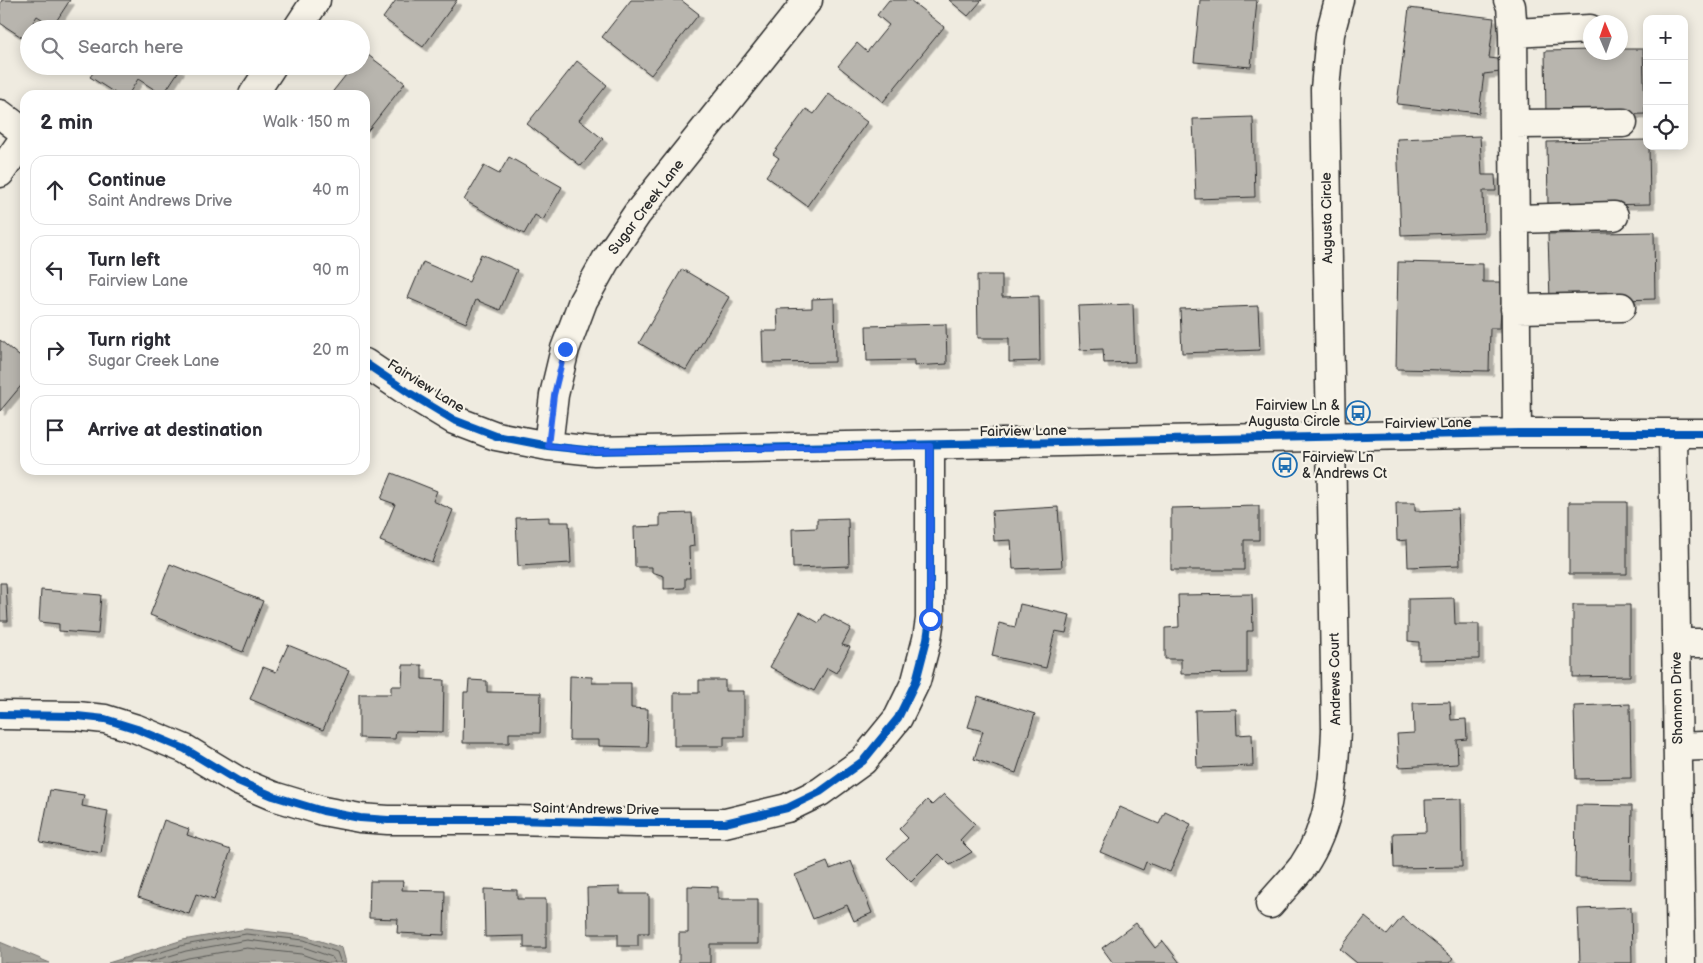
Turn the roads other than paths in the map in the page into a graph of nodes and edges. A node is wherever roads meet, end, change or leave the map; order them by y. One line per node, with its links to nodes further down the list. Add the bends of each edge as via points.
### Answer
1 (316, 0): 5 (street)
2 (808, 0): 25 (street, Sugar Creek Lane, via 637,214 582,301 565,349 554,395)
3 (1339, 0): 24 (street, Augusta Circle, via 1330,34 1325,89)
4 (1508, 0): 7 (street)
5 (303, 20)
6 (1583, 29): 7 (street)
7 (1513, 33): 12 (street)
8 (266, 75): 9 (street)
9 (256, 90)
10 (0, 114): 13 (street)
11 (1623, 123): 12 (street)
12 (1515, 124): 17 (street)
13 (20, 129)
14 (20, 144): 15 (street)
15 (0, 173)
16 (1614, 216): 17 (street)
17 (1515, 220): 19 (street)
18 (1621, 306): 19 (street)
19 (1515, 309): 23 (street)
20 (370, 366): 25 (street, Fairview Lane, via 454,420 496,436)
21 (1673, 433): 22 (street, Fairview Lane); 23 (street, Fairview Lane); 27 (street, Shannon Drive)
22 (1703, 433)
23 (1517, 434): 24 (street, Fairview Lane)
24 (1332, 437): 26 (street, Fairview Lane); 30 (street, Andrews Court, via 1334,778 1325,818 1315,842 1302,866)
25 (548, 446): 26 (street, Fairview Lane, via 595,451)
26 (930, 446): 28 (street, Saint Andrews Drive, via 930,619 916,681 898,718 863,761 820,792 787,808 725,823 360,818 273,796 238,781 185,749 105,718)
27 (1690, 643): 29 (street, Shannon Drive)
28 (0, 715)
29 (1690, 747): 31 (street, Shannon Drive)
30 (1270, 904)
31 (1692, 936): 32 (street, Shannon Drive)
32 (1681, 963)

